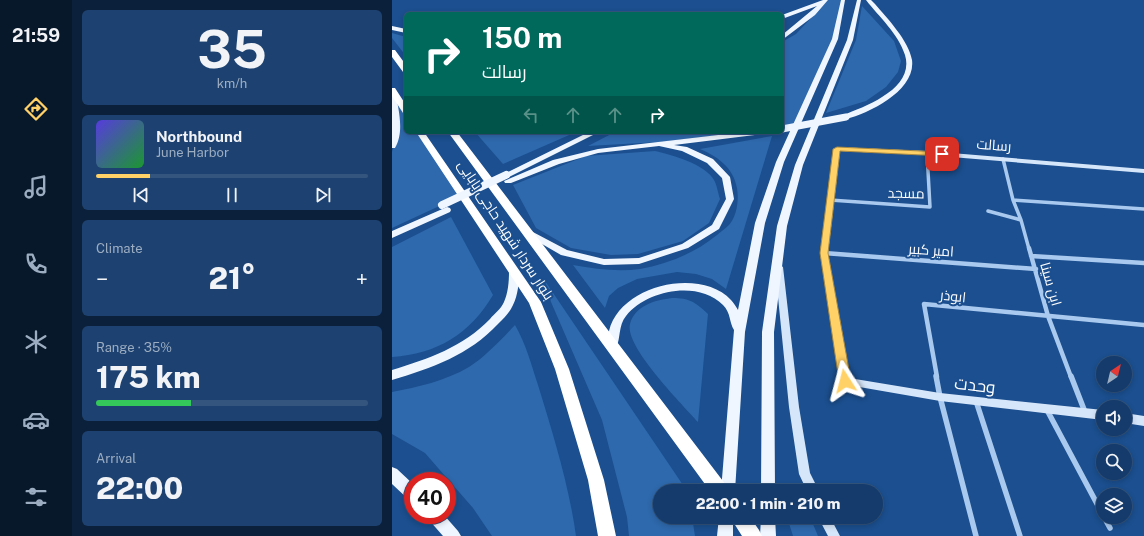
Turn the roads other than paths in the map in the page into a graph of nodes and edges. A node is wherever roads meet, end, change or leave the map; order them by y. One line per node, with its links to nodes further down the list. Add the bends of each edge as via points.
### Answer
1 (843, 0): 41 (main road, via 835,39 780,162 760,223)
2 (859, 0): 34 (main road, via 850,40 799,165 782,226)
3 (868, 0): 13 (main road, bridge, via 902,42 910,60 907,76 892,94 870,107 846,117)
4 (825, 1): 5 (main road); 8 (main road)
5 (784, 16)
6 (392, 28): 7 (main road)
7 (404, 31)
8 (784, 36)
9 (392, 52): 10 (highway)
10 (404, 67)
11 (392, 90): 12 (highway); 19 (main road, via 395,114 395,142)
12 (404, 108)
13 (784, 129)
14 (421, 134): 38 (highway, بلوار سردار شهید حاجی بابایی)
15 (454, 134): 31 (highway, بلوار سردار شهید حاجی بابایی)
16 (591, 134): 23 (main road)
17 (745, 134): 18 (main road)
18 (659, 144): 23 (main road, via 598,151); 31 (main road, via 684,149 710,161 726,177 730,199 716,226 685,246 639,261 618,262 604,262 564,253)
19 (392, 146)
20 (927, 153): 21 (street, رسالت); 24 (street, رسالت, via 837,149); 24 (street, مسجد, via 930,207)
21 (1003, 159): 22 (street, رسالت); 25 (street, ابن سینا)
22 (1144, 171)
23 (507, 178): 26 (main road)
24 (830, 200): 33 (street, رسالت)
25 (1013, 200): 27 (street); 29 (street, ابن سینا)
26 (444, 208): 30 (main road); 32 (main road)
27 (1144, 209)
28 (988, 211): 29 (street)
29 (1021, 220): 35 (street, ابن سینا)
30 (392, 229)
31 (528, 233): 42 (highway, بلوار سردار شهید حاجی بابایی)
32 (392, 235)
33 (824, 253): 37 (street, امیر کبیر); 44 (street, رسالت)
34 (778, 256): 55 (main road, via 768,332); 56 (street, via 794,407 805,474)
35 (1031, 256): 36 (street); 37 (street, ابن سینا)
36 (1144, 263)
37 (1036, 269): 39 (street, ابن سینا)
38 (514, 272): 43 (main road, via 513,290 507,306 476,338 429,364); 67 (highway, بلوار سردار شهید حاجی بابایی, via 534,302 562,369 596,480)
39 (1048, 316): 40 (street); 45 (street, ابوذر, via 924,304); 48 (street, ابن سینا)
40 (1144, 325)
41 (738, 332): 42 (main road, via 736,316 727,303 713,293 695,288 675,287 656,291 638,300 623,312 614,328); 54 (main road)
42 (612, 344): 53 (highway, بلوار سردار شهید حاجی بابایی)
43 (392, 375)
44 (845, 381): 45 (street, وحدت)
45 (940, 397): 46 (street, وحدت); 72 (street)
46 (976, 401): 47 (street, وحدت); 73 (street)
47 (1048, 410): 48 (street, وحدت); 58 (street)
48 (1085, 412): 49 (street, وحدت)
49 (1096, 414)
50 (1132, 420): 51 (street)
51 (1143, 422)
52 (392, 474): 57 (main road)
53 (715, 484)
54 (728, 484)
55 (768, 484)
56 (810, 484)
57 (404, 485)
58 (1096, 503)
59 (442, 524): 66 (main road)
60 (726, 524): 68 (main road)
61 (744, 524): 69 (highway)
62 (768, 524): 70 (main road)
63 (828, 524): 71 (street)
64 (1108, 524): 65 (street)
65 (1110, 528)
66 (453, 536)
67 (607, 536)
68 (725, 536)
69 (753, 536)
70 (768, 536)
71 (834, 536)
72 (976, 536)
73 (1020, 536)

